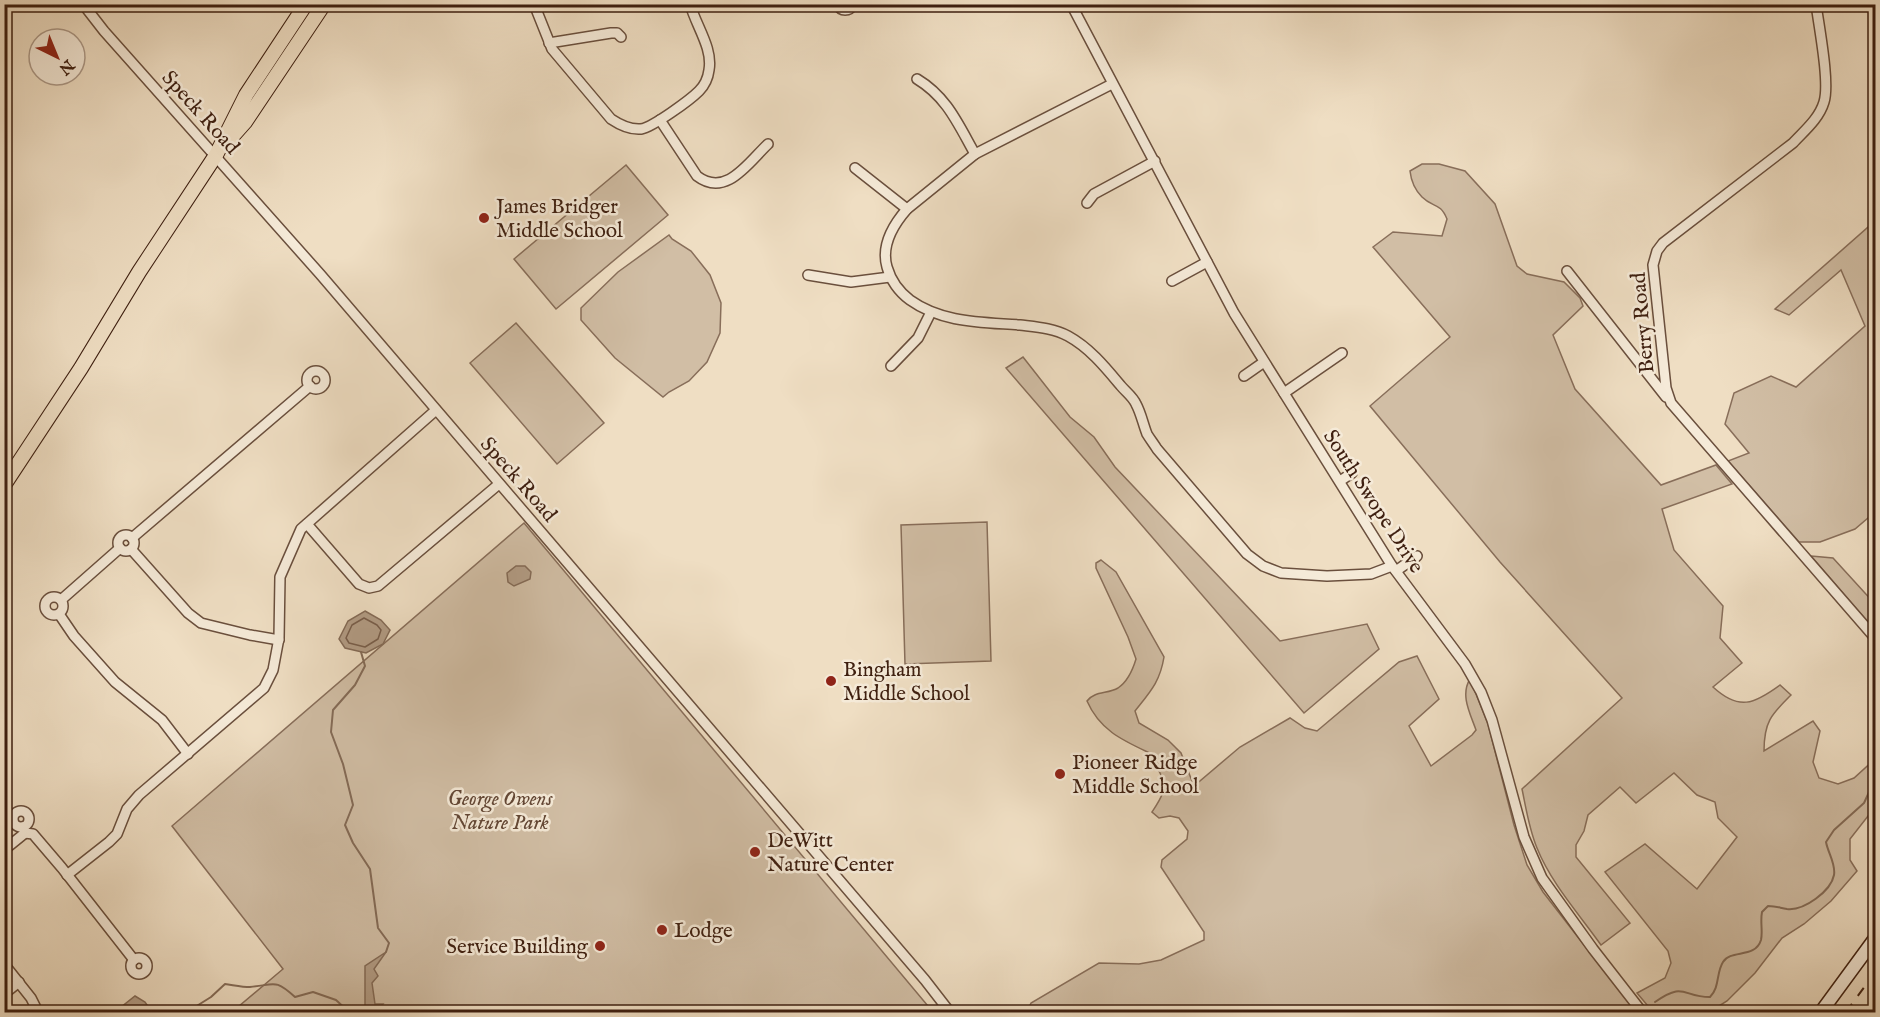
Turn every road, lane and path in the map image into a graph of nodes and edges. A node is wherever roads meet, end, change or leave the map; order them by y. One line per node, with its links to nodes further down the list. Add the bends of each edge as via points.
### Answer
1 (83, 4): 17 (street, Speck Road)
2 (306, 4): 17 (main road, via 246,94)
3 (324, 4): 17 (main road, via 245,122)
4 (534, 4): 11 (street)
5 (690, 4): 14 (street, via 707,46 709,72 699,91)
6 (837, 4): 7 (street, via 845,10)
7 (854, 4)
8 (1071, 4): 13 (street, South Swope Drive)
9 (1816, 4): 34 (street, Berry Road, via 1825,84 1824,102 1812,123 1793,143 1657,251 1653,265 1666,388)
10 (621, 37): 11 (street, via 611,33)
11 (549, 43): 14 (street, via 611,119 635,129 644,129)
12 (917, 79): 16 (street, via 944,101)
13 (1112, 84): 16 (street); 18 (street, South Swope Drive)
14 (660, 120): 15 (street, via 697,176 711,184 733,178)
15 (768, 144)
16 (975, 154): 21 (street)
17 (216, 155): 35 (street, Speck Road); 39 (main road)
18 (1155, 161): 20 (street, via 1094,194); 22 (street, South Swope Drive)
19 (855, 168): 21 (street)
20 (1087, 203)
21 (907, 209): 25 (street, via 886,246)
22 (1207, 262): 26 (street); 29 (street, South Swope Drive)
23 (1567, 271): 34 (street)
24 (808, 275): 25 (street, via 851,282)
25 (890, 277): 27 (street, via 901,293)
26 (1172, 281)
27 (931, 312): 30 (street, via 918,338); 45 (street, via 962,320 1043,327 1084,346 1135,402 1157,449 1247,554 1263,566 1281,573 1327,576 1371,574)
28 (1342, 353): 33 (street)
29 (1264, 362): 31 (street); 33 (street, South Swope Drive)
30 (891, 366)
31 (1244, 376)
32 (309, 386): 41 (street)
33 (1284, 393): 37 (street, South Swope Drive)
34 (1671, 403): 48 (street, Berry Road)
35 (436, 410): 38 (street, Speck Road); 40 (street)
36 (1352, 473): 37 (street)
37 (1340, 481): 45 (street, South Swope Drive)
38 (499, 484): 40 (street, via 378,586 369,588 358,584); 59 (street, Speck Road)
39 (4, 485)
40 (307, 524): 49 (street, via 301,528 280,577)
41 (132, 538): 42 (street, via 122,536 118,541); 43 (street)
42 (120, 548): 43 (street); 46 (street)
43 (131, 549): 49 (street, via 201,623)
44 (1417, 556): 45 (street)
45 (1394, 568): 61 (street, South Swope Drive, via 1481,692 1524,837 1542,878)
46 (61, 600): 47 (street); 47 (street, via 50,597 44,606 48,614)
47 (59, 614): 50 (street, via 115,682 162,720)
48 (1875, 639)
49 (279, 640): 50 (street, via 273,670 264,688)
50 (188, 754): 52 (street, via 139,795 127,809 117,834)
51 (4, 850): 52 (street, via 24,830 33,834)
52 (67, 875): 54 (street)
53 (1875, 937): 62 (main road)
54 (134, 960)
55 (4, 964): 56 (street)
56 (19, 982): 57 (street); 58 (street)
57 (4, 994)
58 (37, 1010): 60 (street)
59 (949, 1011)
60 (25, 1012)
61 (1642, 1012)
62 (1821, 1012)

